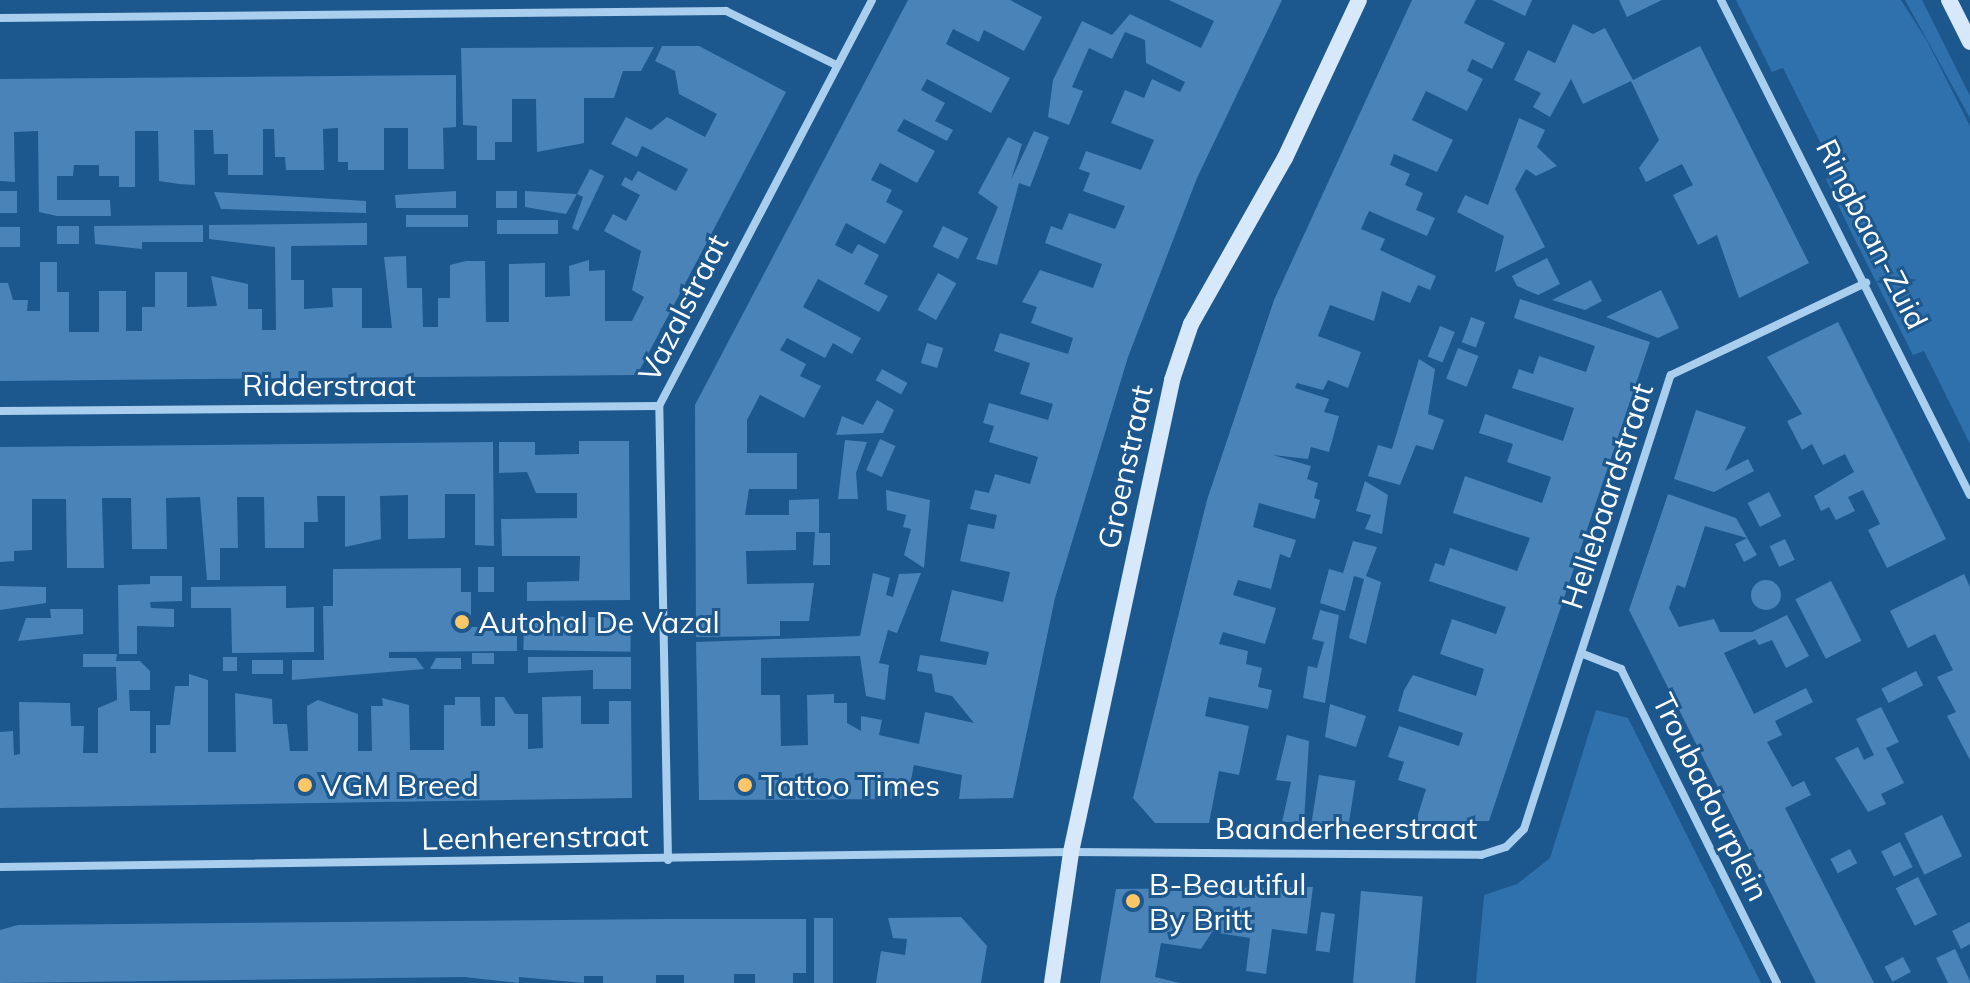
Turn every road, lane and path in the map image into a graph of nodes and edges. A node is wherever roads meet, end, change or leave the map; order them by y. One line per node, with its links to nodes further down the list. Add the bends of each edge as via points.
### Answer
1 (872, 0): 7 (street, Vazalstraat)
2 (1359, 0): 13 (street, Groenstraat, via 1285,158 1191,324 1172,380)
3 (1721, 0): 8 (street, Ringbaan-Zuid)
4 (1949, 0): 6 (street)
5 (0, 18): 7 (street, via 726,11)
6 (1970, 42)
7 (836, 65): 9 (street, Vazalstraat)
8 (1866, 283): 11 (street, Ringbaan-Zuid); 12 (street, Hellebaardstraat, via 1671,375)
9 (659, 406): 10 (street, Ridderstraat); 14 (street, Vazalstraat)
10 (0, 411)
11 (1970, 495)
12 (1583, 654): 13 (street, Baanderheerstraat, via 1524,829 1506,847 1475,855); 17 (street, Troubadourplein, via 1621,669)
13 (1071, 852): 14 (street, Leenherenstraat); 16 (street, Groenstraat)
14 (668, 860): 15 (street, Leenherenstraat)
15 (0, 867)
16 (1052, 983)
17 (1777, 983)

